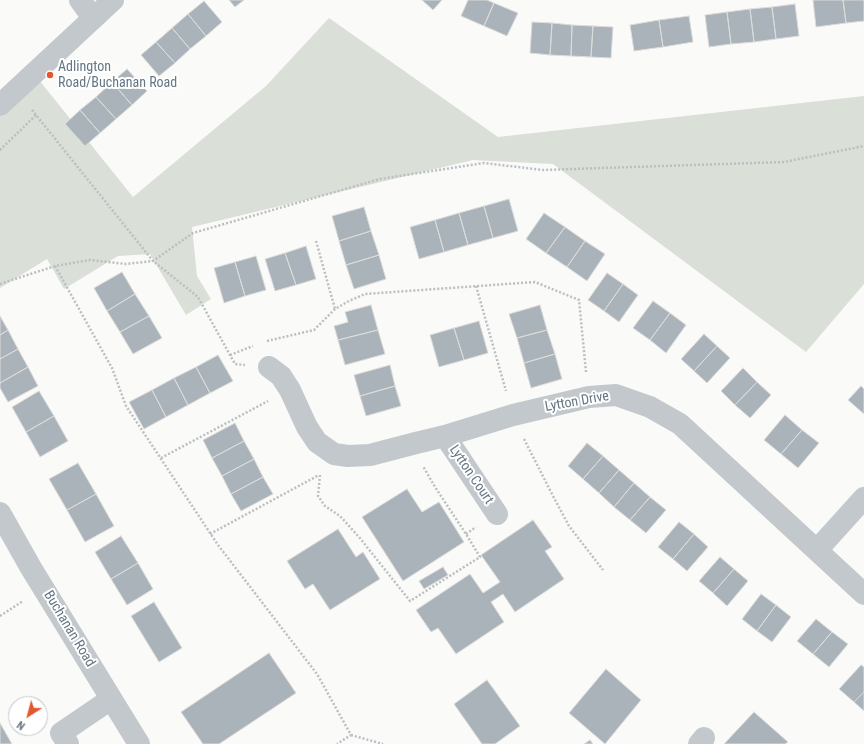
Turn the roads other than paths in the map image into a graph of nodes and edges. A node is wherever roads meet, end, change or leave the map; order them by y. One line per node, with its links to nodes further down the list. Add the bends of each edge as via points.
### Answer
1 (80, 0): 3 (street)
2 (113, 0): 3 (street)
3 (93, 18): 4 (street)
4 (0, 105)
5 (269, 367): 6 (street, Lytton Drive, via 281,376 290,390 317,442 334,454 370,455)
6 (445, 436): 9 (street, Lytton Court); 10 (street, Lytton Drive, via 513,415 589,397 616,395 650,407 680,424)
7 (864, 498): 10 (street)
8 (0, 513): 12 (street, Buchanan Road)
9 (497, 514)
10 (816, 550): 11 (street, Lytton Drive)
11 (864, 594)
12 (111, 699): 13 (street, via 61,733); 14 (street, Buchanan Road)
13 (68, 744)
14 (139, 744)

